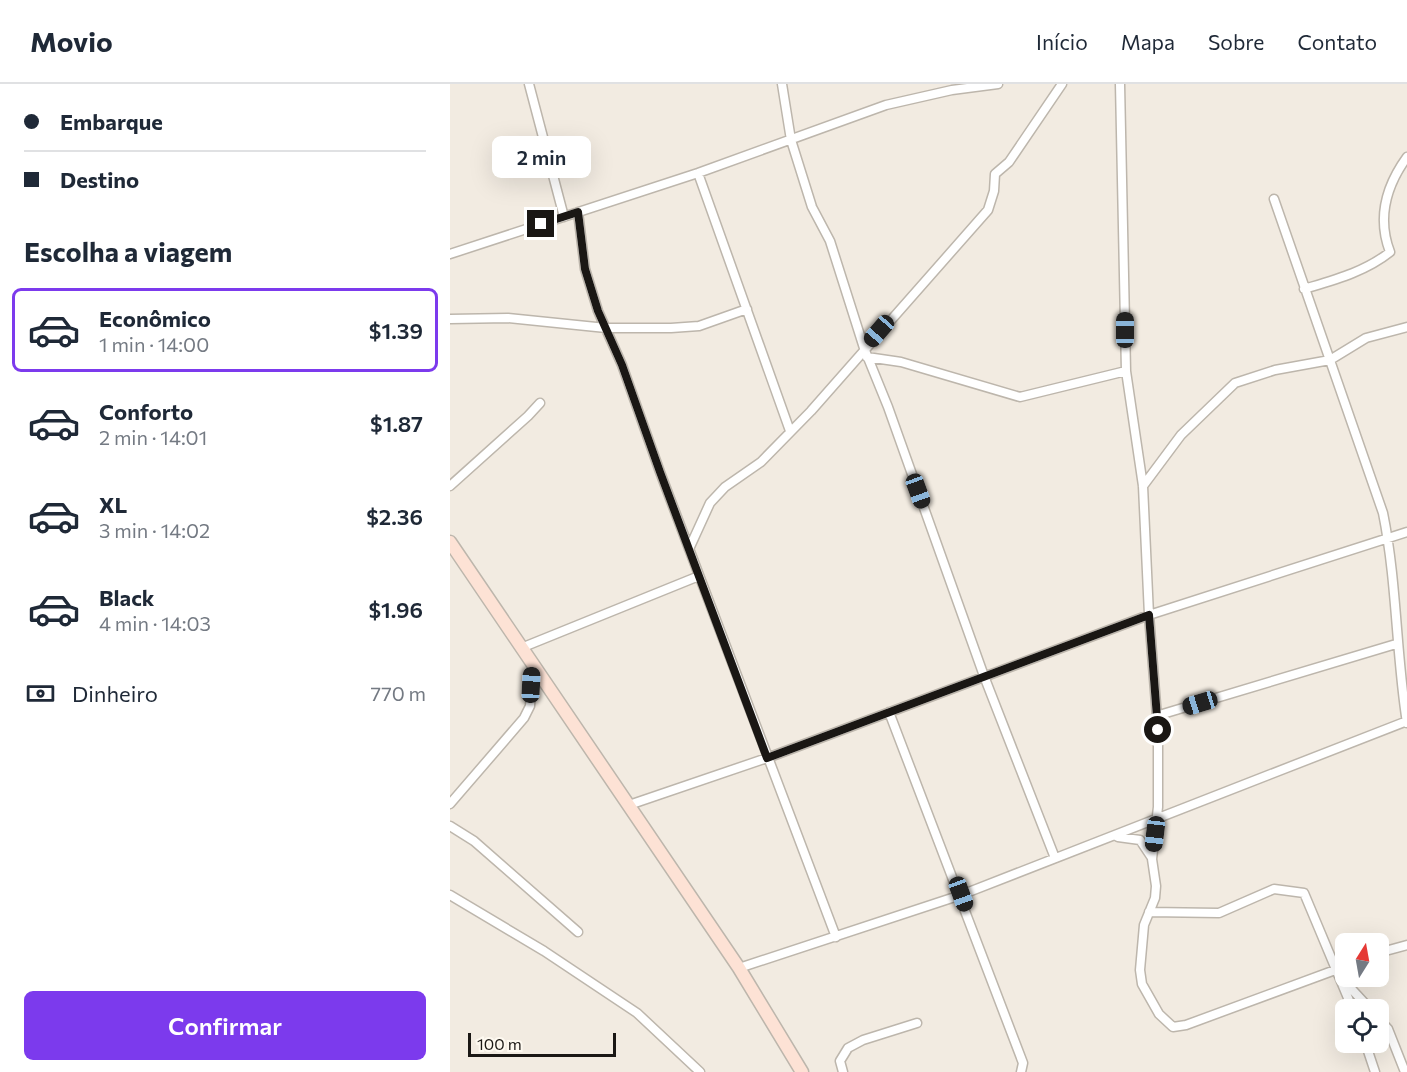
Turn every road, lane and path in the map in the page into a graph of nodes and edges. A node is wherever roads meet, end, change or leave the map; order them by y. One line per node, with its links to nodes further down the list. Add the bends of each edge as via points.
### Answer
1 (529, 84): 11 (street)
2 (783, 84): 6 (street)
3 (998, 84): 6 (street, via 886,105)
4 (1062, 84): 18 (street, via 1009,162 995,174 988,210)
5 (1120, 84): 20 (street)
6 (791, 140): 8 (street); 18 (street, via 812,207 830,241)
7 (1405, 161): 13 (street, via 1389,188 1383,218 1383,233 1390,252 1370,266)
8 (698, 173): 10 (street); 14 (street)
9 (1274, 199): 13 (street)
10 (578, 212): 11 (street); 17 (street, via 585,269)
11 (564, 217): 12 (street)
12 (450, 254)
13 (1304, 289): 19 (street)
14 (747, 309): 17 (street, via 699,326); 22 (street)
15 (450, 320): 17 (street, via 508,318)
16 (1407, 327): 19 (street, via 1366,338)
17 (606, 328): 28 (street)
18 (866, 352): 20 (street, via 1020,397); 22 (street); 34 (street)
19 (1330, 360): 24 (street, via 1275,370 1235,383 1181,435); 26 (street)
20 (1126, 371): 24 (street)
21 (540, 403): 23 (street)
22 (790, 431): 28 (street, via 761,462 710,503)
23 (450, 486)
24 (1143, 486): 30 (street)
25 (1407, 532): 26 (street)
26 (1389, 540): 30 (street); 31 (street)
27 (450, 542): 32 (main road)
28 (689, 549): 29 (street)
29 (699, 576): 32 (street); 38 (street)
30 (1149, 615): 34 (street); 36 (street)
31 (1396, 644): 36 (street); 37 (street)
32 (521, 648): 33 (main road)
33 (532, 664): 39 (street, via 530,706 524,718); 40 (main road)
34 (984, 676): 35 (street); 44 (street)
35 (889, 712): 38 (street); 46 (street)
36 (1156, 716): 41 (street)
37 (1407, 722): 41 (street)
38 (767, 758): 40 (street); 50 (street)
39 (450, 804)
40 (629, 805): 53 (main road)
41 (1157, 819): 43 (street); 45 (street)
42 (450, 826): 49 (street, via 474,841)
43 (1114, 837): 44 (street); 45 (street, via 1140,840)
44 (1055, 858): 46 (street)
45 (1152, 859): 48 (street, via 1156,886)
46 (961, 894): 50 (street); 63 (street, via 1023,1063)
47 (450, 896): 60 (street, via 544,951 637,1013)
48 (1149, 912): 54 (street, via 1219,912 1274,889 1289,889 1304,894); 54 (street, via 1144,926 1142,984 1159,1014 1173,1027)
49 (578, 932)
50 (836, 937): 53 (street)
51 (1407, 945): 52 (street)
52 (1389, 950)
53 (739, 968): 61 (main road)
54 (1335, 970)
55 (1350, 987): 56 (street)
56 (1361, 999)
57 (917, 1023): 62 (street, via 848,1048 840,1061)
58 (1389, 1032): 65 (street)
59 (1369, 1053): 64 (street)
60 (700, 1072)
61 (802, 1072)
62 (843, 1072)
63 (1022, 1072)
64 (1375, 1072)
65 (1405, 1072)

